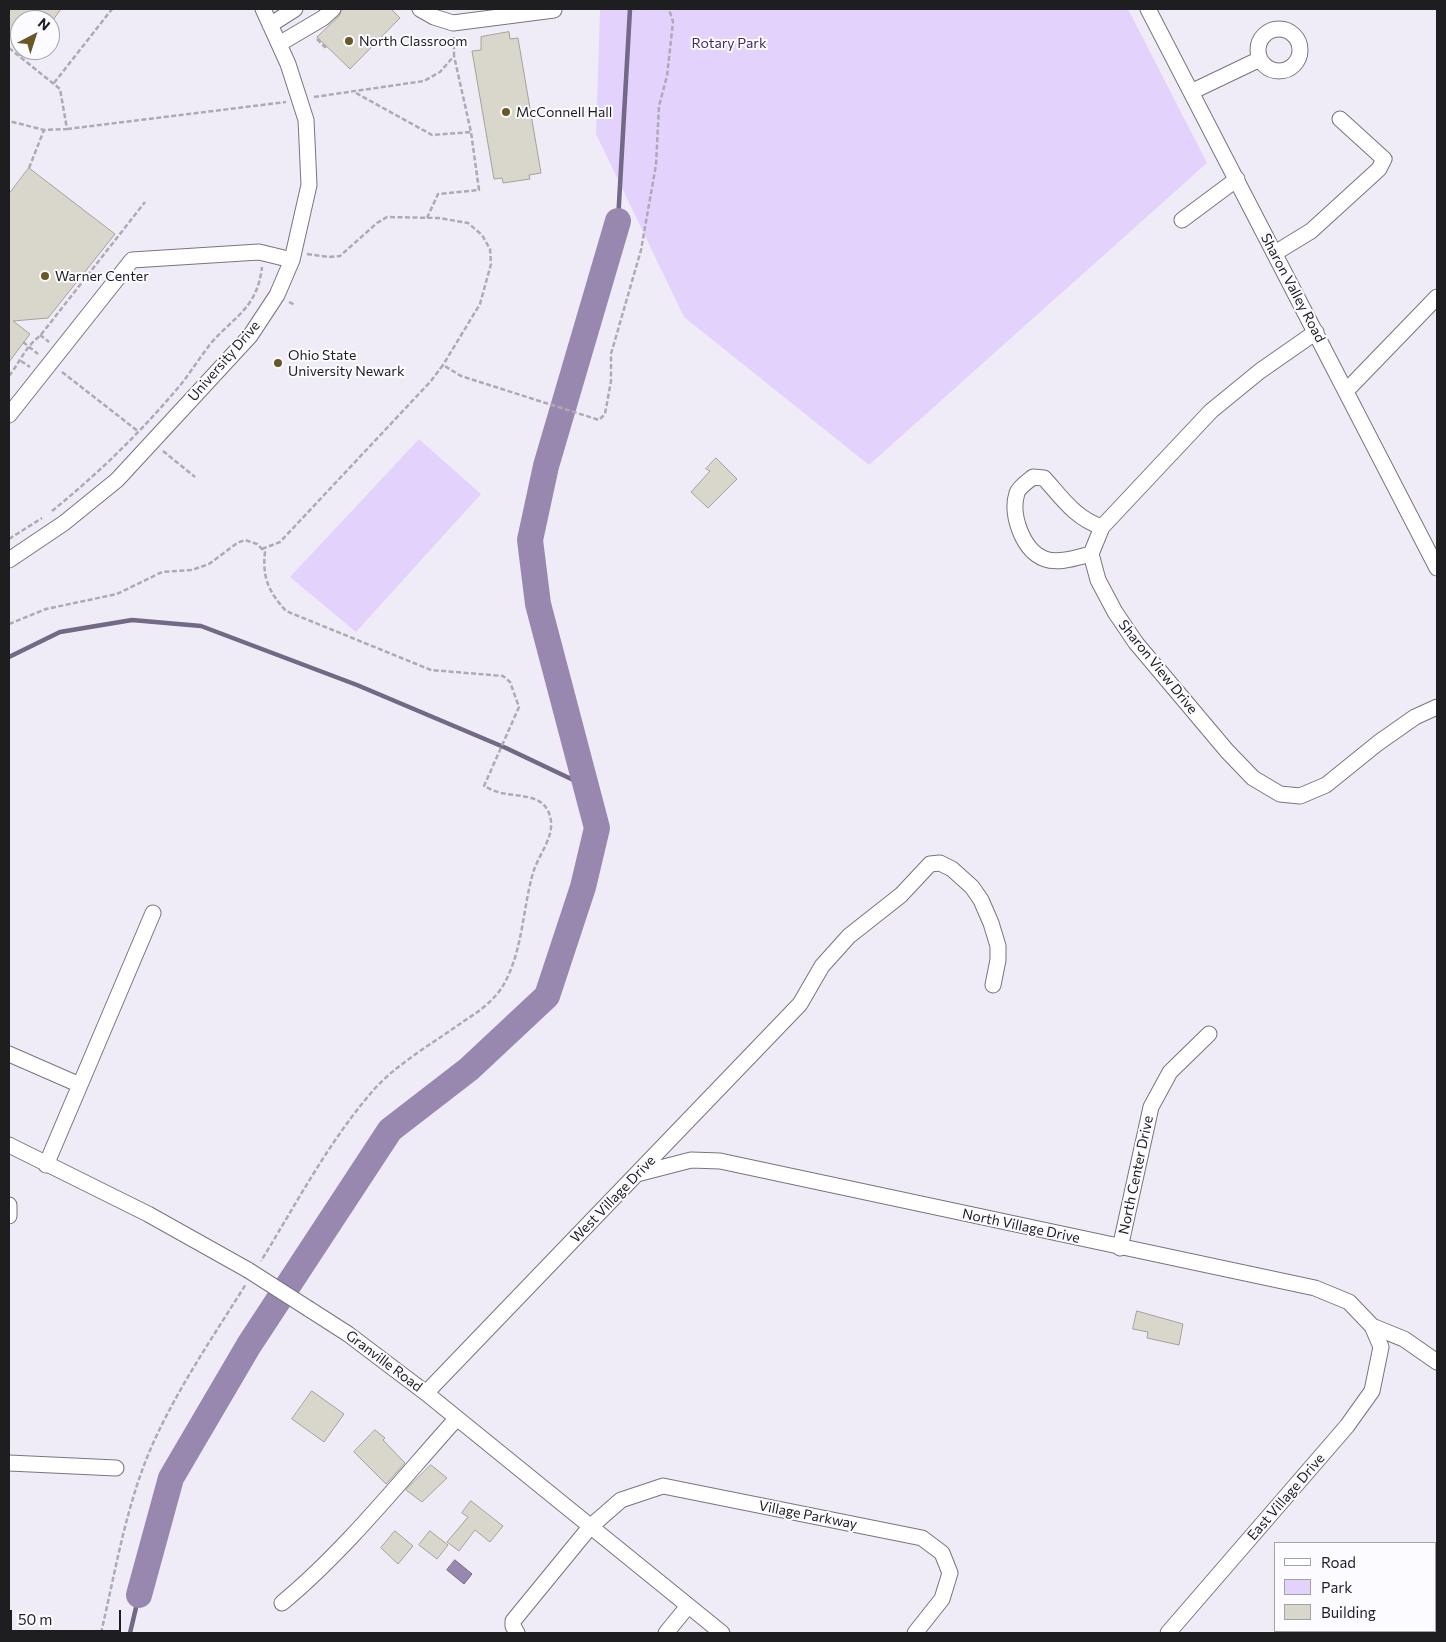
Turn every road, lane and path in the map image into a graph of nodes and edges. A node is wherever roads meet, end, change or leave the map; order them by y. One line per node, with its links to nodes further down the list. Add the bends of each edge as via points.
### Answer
1 (112, 9): 15 (path)
2 (263, 9): 10 (street, University Drive)
3 (295, 9): 10 (street)
4 (333, 9): 11 (street)
5 (420, 9): 9 (street)
6 (669, 9): 38 (path, via 673,22 667,76 659,106 656,165 641,250 611,354 609,402 605,414 599,420 461,376)
7 (1148, 9): 17 (street, Sharon Valley Road)
8 (554, 10): 9 (street)
9 (453, 23): 12 (path)
10 (270, 25): 11 (street, University Drive)
11 (279, 44): 32 (street, University Drive, via 306,120 309,185)
12 (454, 56): 16 (path, via 440,72 424,81); 24 (path)
13 (1260, 59): 17 (street)
14 (25, 60): 15 (path)
15 (54, 83): 22 (path, via 60,89)
16 (354, 92): 18 (path); 24 (path, via 432,135)
17 (1191, 92): 26 (street, Sharon Valley Road)
18 (313, 98)
19 (292, 102): 22 (path)
20 (1340, 119): 31 (street, via 1384,159 1379,169 1311,230)
21 (9, 121): 23 (path)
22 (67, 129): 23 (path)
23 (44, 130): 25 (path)
24 (471, 132): 28 (path, via 479,190 438,194)
25 (29, 168)
26 (1237, 179): 29 (street); 31 (street, Sharon Valley Road)
27 (145, 202): 36 (path, via 40,336)
28 (427, 218): 32 (path, via 387,217 340,256 308,254); 38 (path, via 468,223 482,235 490,249 492,264 480,304)
29 (1182, 220)
30 (264, 253): 32 (street); 37 (street, via 132,260); 42 (path, via 259,286 253,300 210,344 181,384)
31 (1275, 253): 34 (street, Sharon Valley Road)
32 (292, 260): 43 (street, University Drive, via 277,295 250,336)
33 (1437, 297): 40 (street)
34 (1316, 332): 40 (street, Sharon Valley Road); 45 (street, via 1260,371 1211,412)
35 (23, 342): 36 (path)
36 (27, 345): 37 (path); 39 (path, via 21,361)
37 (50, 363): 41 (street); 42 (path)
38 (443, 365): 47 (path, via 280,542)
39 (9, 376)
40 (1347, 390): 50 (street, Sharon Valley Road)
41 (9, 415)
42 (138, 431): 43 (path); 46 (path, via 90,480 50,514)
43 (152, 442): 44 (path); 49 (street, University Drive, via 117,480 64,523)
44 (195, 477)
45 (1102, 527): 48 (street); 48 (street, via 1088,523 1072,510 1044,478 1033,477 1017,492 1015,510 1028,548 1046,560)
46 (9, 538)
47 (262, 549): 51 (path, via 245,540 209,564 192,570 162,572 117,594 46,609); 64 (path, via 265,552 263,570 272,596 286,611 431,670 503,676 510,682 519,707 484,786 539,801 547,809 550,839 534,870 526,918 502,987 491,1002 372,1091 340,1133)
48 (1091, 554): 52 (street, Sharon View Drive, via 1098,580 1136,643 1253,778 1280,794 1300,796 1326,785 1415,717)
49 (9, 560)
50 (1437, 568)
51 (9, 624)
52 (1437, 707)
53 (153, 913): 57 (street)
54 (993, 985): 60 (street, West Village Drive, via 998,946 981,900 952,869 940,863 930,864 901,894 849,936 822,966 800,1004)
55 (1209, 1034): 63 (street, North Center Drive, via 1170,1072 1151,1107)
56 (9, 1054): 57 (street)
57 (80, 1085): 59 (street)
58 (9, 1145): 59 (street, Granville Road)
59 (46, 1165): 64 (street, Granville Road)
60 (637, 1174): 63 (street, North Village Drive, via 691,1160 720,1161); 68 (street, West Village Drive)
61 (9, 1205): 62 (street)
62 (9, 1216)
63 (1120, 1248): 65 (street, North Village Drive, via 1315,1288 1349,1302)
64 (253, 1270): 68 (street, Granville Road, bridge, via 348,1334); 75 (path, via 177,1395 155,1439 140,1476)
65 (1372, 1326): 66 (street, North Village Drive); 67 (street, via 1404,1339)
66 (1381, 1347): 80 (street, East Village Drive, via 1372,1391 1347,1426)
67 (1437, 1362)
68 (426, 1393): 69 (street, Granville Road)
69 (457, 1418): 72 (street, Granville Road); 73 (street, via 352,1536 306,1584)
70 (9, 1463): 71 (street)
71 (116, 1468)
72 (590, 1527): 74 (street, Granville Road); 76 (street, Village Parkway, via 514,1621); 79 (street, Village Parkway, via 621,1500 663,1486 922,1538 942,1553 950,1573 942,1599)
73 (282, 1603)
74 (688, 1606): 77 (street); 78 (street, Granville Road)
75 (101, 1633)
76 (517, 1633)
77 (666, 1633)
78 (722, 1633)
79 (915, 1633)
80 (1168, 1633)

